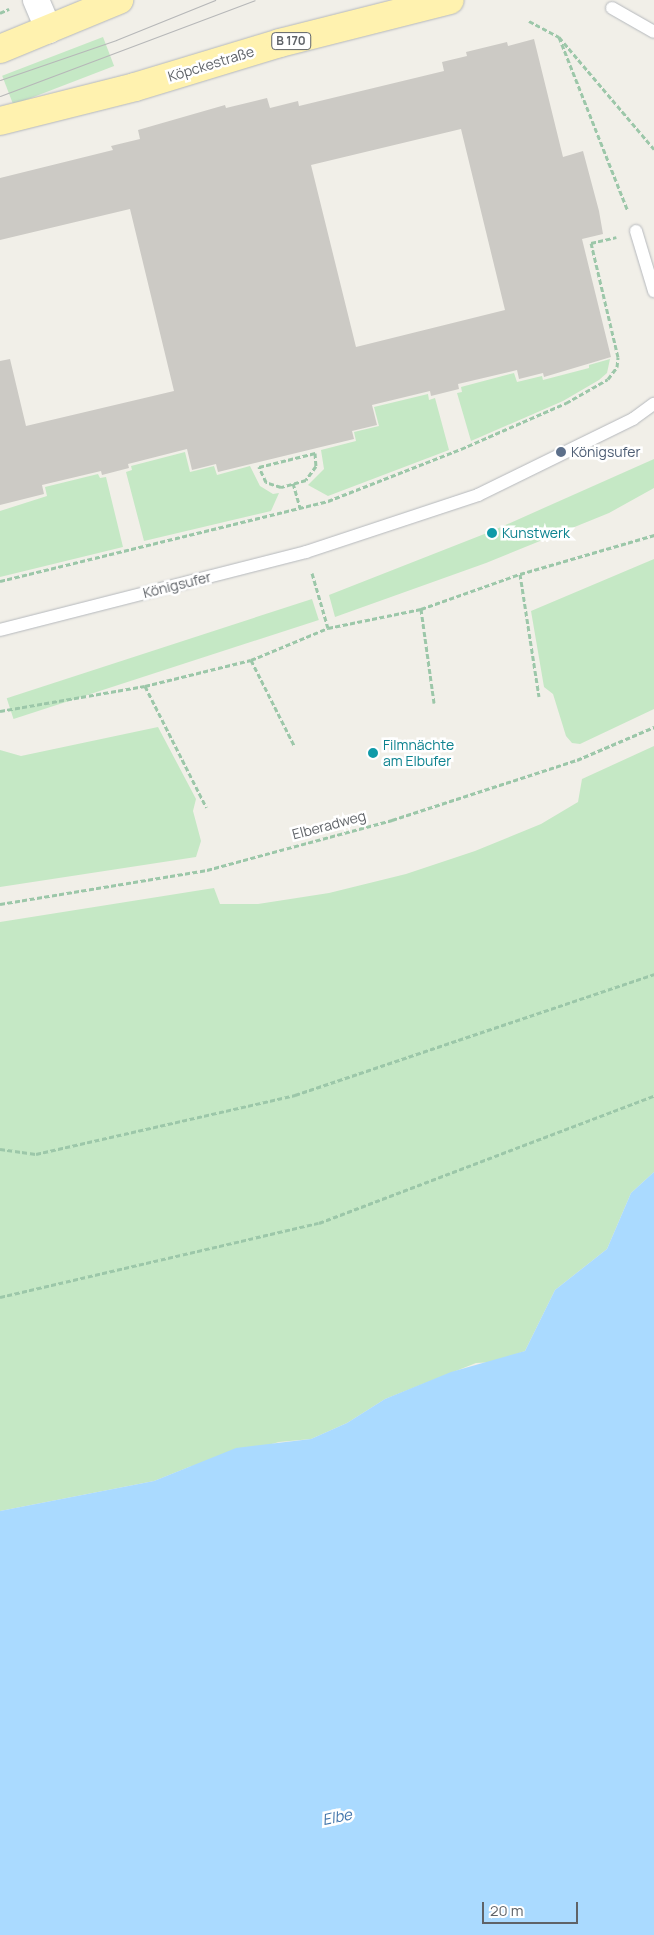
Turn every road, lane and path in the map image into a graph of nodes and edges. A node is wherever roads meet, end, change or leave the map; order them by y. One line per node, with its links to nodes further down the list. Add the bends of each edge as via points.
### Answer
1 (36, 0): 6 (street)
2 (119, 0): 6 (main road)
3 (450, 0): 10 (main road, Köpckestraße / B 170)
4 (612, 8): 7 (lane)
5 (529, 21): 8 (path)
6 (49, 30): 9 (main road)
7 (654, 32)
8 (559, 37): 11 (path); 12 (path)
9 (0, 49)
10 (0, 121)
11 (654, 149)
12 (636, 231): 13 (lane); 16 (path, via 591,243 618,357 617,367 608,379 566,403 461,449 362,488)
13 (654, 291)
14 (654, 404): 23 (lane, Königsufer, via 633,419 478,495 306,552)
15 (293, 483): 15 (path, via 281,487 268,484 259,468 286,457 315,453 314,472 306,480); 16 (path)
16 (300, 508): 19 (path)
17 (654, 535): 18 (path)
18 (520, 574): 21 (path); 26 (path)
19 (0, 581)
20 (319, 597): 22 (path)
21 (421, 609): 22 (path); 27 (path)
22 (328, 628): 24 (path)
23 (0, 630)
24 (251, 660): 25 (path); 30 (path)
25 (145, 686): 28 (path); 31 (path)
26 (539, 697)
27 (434, 702)
28 (0, 710)
29 (654, 727): 32 (path, Elberadweg, via 577,760 327,837 207,870)
30 (294, 746)
31 (206, 807)
32 (0, 904)
33 (654, 974): 35 (path, via 295,1095 36,1154)
34 (654, 1096): 36 (path, via 319,1223)
35 (0, 1148)
36 (0, 1297)

